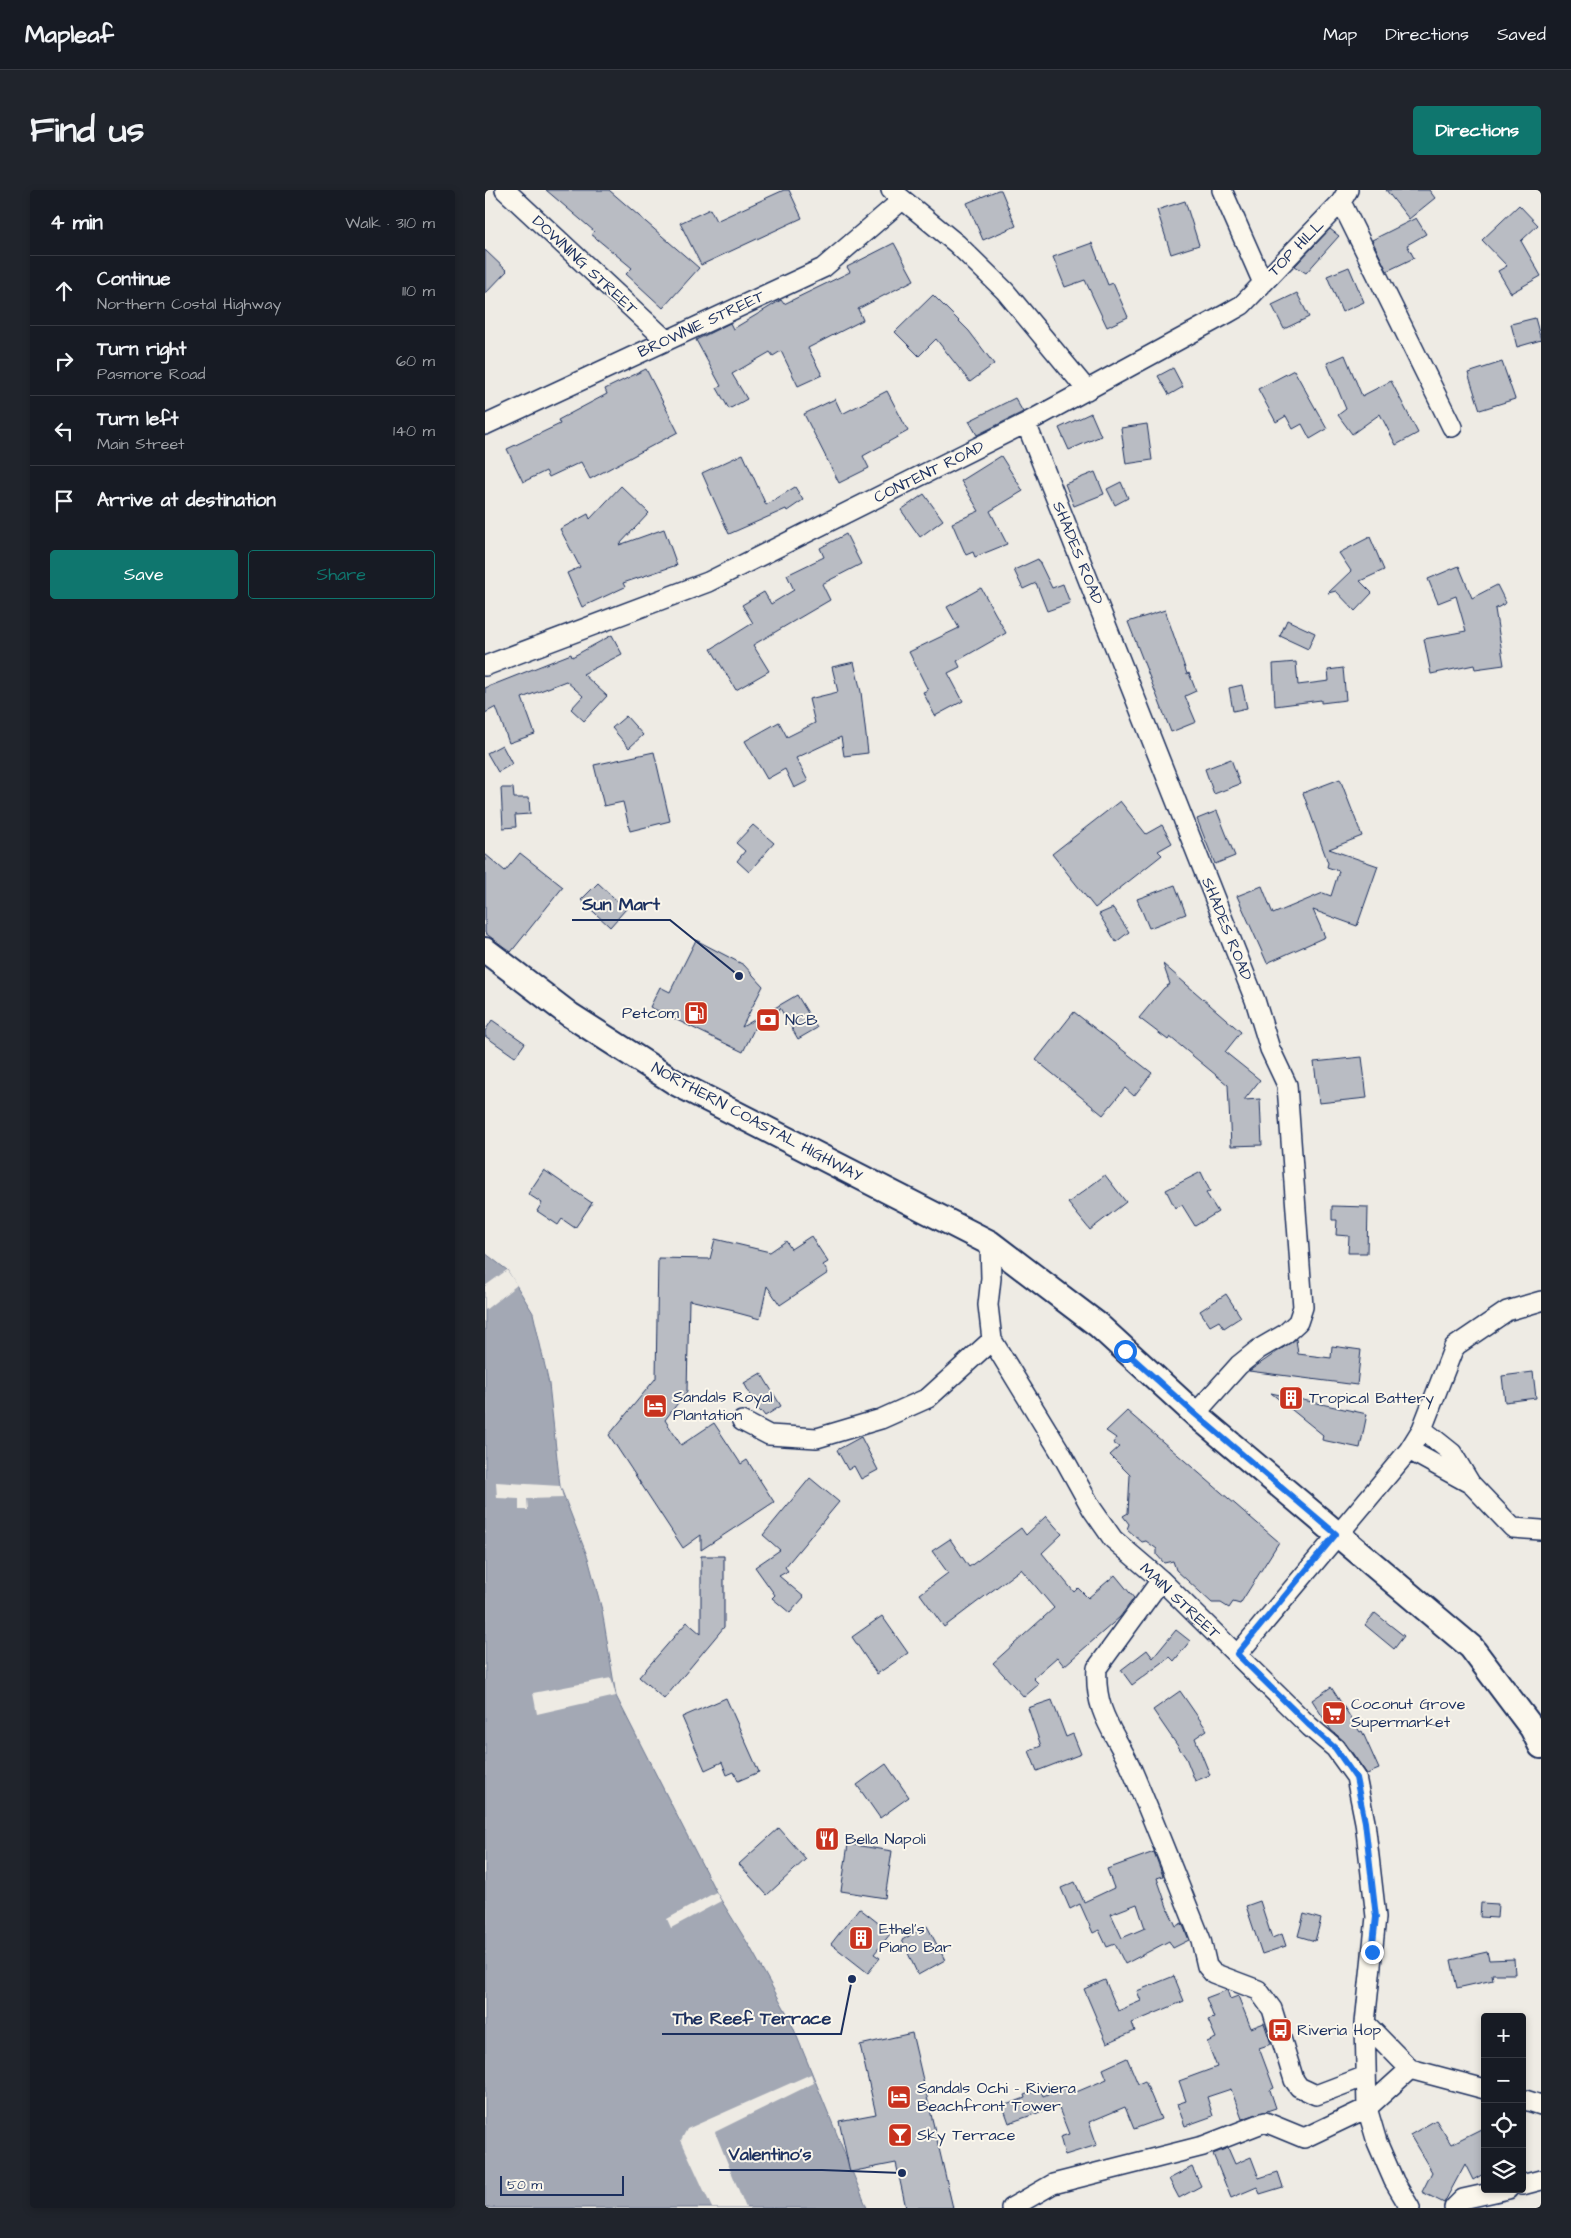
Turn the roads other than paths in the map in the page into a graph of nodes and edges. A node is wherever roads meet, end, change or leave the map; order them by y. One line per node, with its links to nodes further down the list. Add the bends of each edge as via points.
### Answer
1 (505, 190): 6 (street, DOWNING STREET)
2 (1222, 190): 5 (street)
3 (897, 193): 6 (street, BROWNIE STREET, via 823,268); 7 (street, via 957,244 1005,291)
4 (1345, 196): 5 (street, TOP HILL); 10 (street)
5 (1263, 283): 7 (street, CONTENT ROAD, via 1235,309)
6 (666, 340): 9 (street, BROWNIE STREET)
7 (1087, 390): 8 (street, CONTENT ROAD)
8 (1026, 423): 11 (street, CONTENT ROAD, via 708,582); 16 (street, SHADES ROAD, via 1255,1000 1270,1049 1287,1085 1303,1307 1298,1322 1239,1366)
9 (485, 425)
10 (1452, 427)
11 (485, 666)
12 (485, 950): 13 (main road, NORTHERN COASTAL HIGHWAY, via 570,1015 676,1083)
13 (990, 1243): 15 (street, MAIN STREET, via 988,1305); 16 (main road, NORTHERN COASTAL HIGHWAY, via 1097,1325)
14 (1541, 1302): 18 (street, via 1507,1311 1454,1346)
15 (992, 1340): 17 (street, via 928,1398 881,1419 817,1438 769,1435); 23 (street, MAIN STREET, via 1113,1539)
16 (1195, 1414): 22 (main road, NORTHERN COASTAL HIGHWAY)
17 (742, 1421)
18 (1422, 1429): 19 (street); 20 (street, via 1452,1452)
19 (1409, 1450): 20 (street); 22 (street)
20 (1471, 1484): 21 (street, via 1513,1528)
21 (1541, 1530)
22 (1336, 1534): 24 (street); 25 (main road, NORTHERN COASTAL HIGHWAY, via 1471,1647 1532,1728)
23 (1161, 1580): 24 (street, MAIN STREET); 28 (street, via 1097,1668 1096,1682 1103,1716 1135,1779 1201,1940 1207,1966 1213,1973 1258,1990 1272,2009 1294,2080 1307,2093 1316,2095)
24 (1237, 1654): 26 (street, MAIN STREET, via 1335,1748 1356,1778 1365,1822 1376,1917)
25 (1541, 1746)
26 (1365, 2022): 27 (street); 28 (street, MAIN STREET)
27 (1410, 2069): 29 (street); 32 (street)
28 (1367, 2076): 32 (street, MAIN STREET)
29 (1481, 2088)
30 (1526, 2101): 31 (street)
31 (1541, 2105)
32 (1367, 2108): 36 (street, via 1304,2138 1265,2122 1203,2146 1053,2184); 37 (street, MAIN STREET, via 1377,2142)
33 (1541, 2180): 34 (street)
34 (1526, 2184)
35 (1490, 2193): 38 (street, via 1463,2199)
36 (1011, 2208)
37 (1410, 2208)
38 (1454, 2208)

